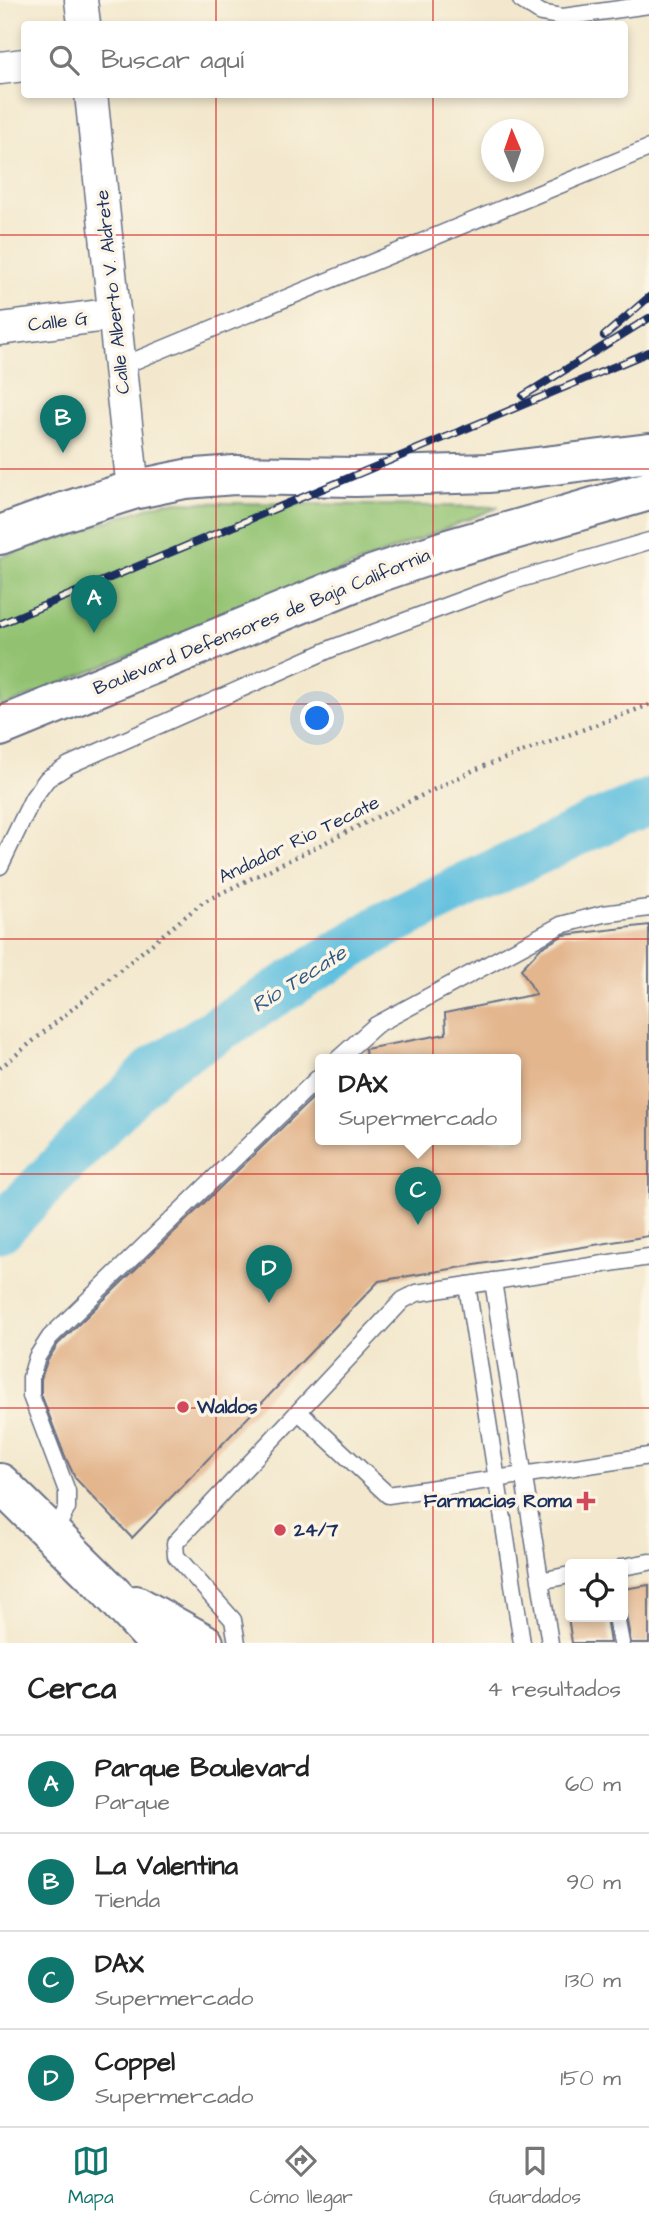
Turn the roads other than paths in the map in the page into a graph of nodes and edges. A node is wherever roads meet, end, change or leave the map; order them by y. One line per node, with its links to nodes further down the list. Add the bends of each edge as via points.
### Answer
1 (82, 0): 4 (street)
2 (521, 0): 3 (lane, via 541,13 563,17)
3 (649, 5)
4 (84, 21)
5 (21, 65): 6 (street)
6 (0, 68)
7 (91, 98): 9 (street, Calle Alberto V. Aldrete)
8 (649, 148): 11 (lane)
9 (115, 314): 10 (street, Calle G); 11 (street, Calle Alberto V. Aldrete)
10 (0, 329)
11 (122, 366): 13 (street, Calle Alberto V. Aldrete)
12 (649, 453): 13 (main road, via 491,473 234,475)
13 (133, 490): 15 (main road)
14 (649, 491): 17 (main road, Boulevard Defensores de Baja California, via 369,576)
15 (0, 535)
16 (649, 541): 18 (lane, via 510,582 333,648 69,765 47,779 33,799)
17 (0, 727)
18 (0, 866)
19 (649, 908): 20 (lane, via 561,925 376,1025)
20 (344, 1054)
21 (315, 1081): 30 (lane, via 51,1337 37,1357 31,1396 66,1491 67,1508)
22 (649, 1258): 23 (lane)
23 (492, 1281): 24 (lane); 27 (lane)
24 (467, 1285): 25 (lane, via 417,1293 403,1300); 28 (lane)
25 (299, 1412): 28 (lane, via 382,1492); 38 (lane, via 175,1543 176,1556 233,1620)
26 (649, 1456): 27 (lane)
27 (523, 1475): 28 (lane); 34 (lane)
28 (497, 1479): 39 (lane)
29 (0, 1483): 30 (main road)
30 (53, 1535): 35 (main road)
31 (649, 1562): 32 (lane)
32 (628, 1566)
33 (565, 1576): 34 (lane)
34 (540, 1581): 40 (lane)
35 (107, 1588): 36 (main road); 37 (main road)
36 (158, 1643)
37 (204, 1643)
38 (237, 1643)
39 (522, 1643)
40 (550, 1643)

